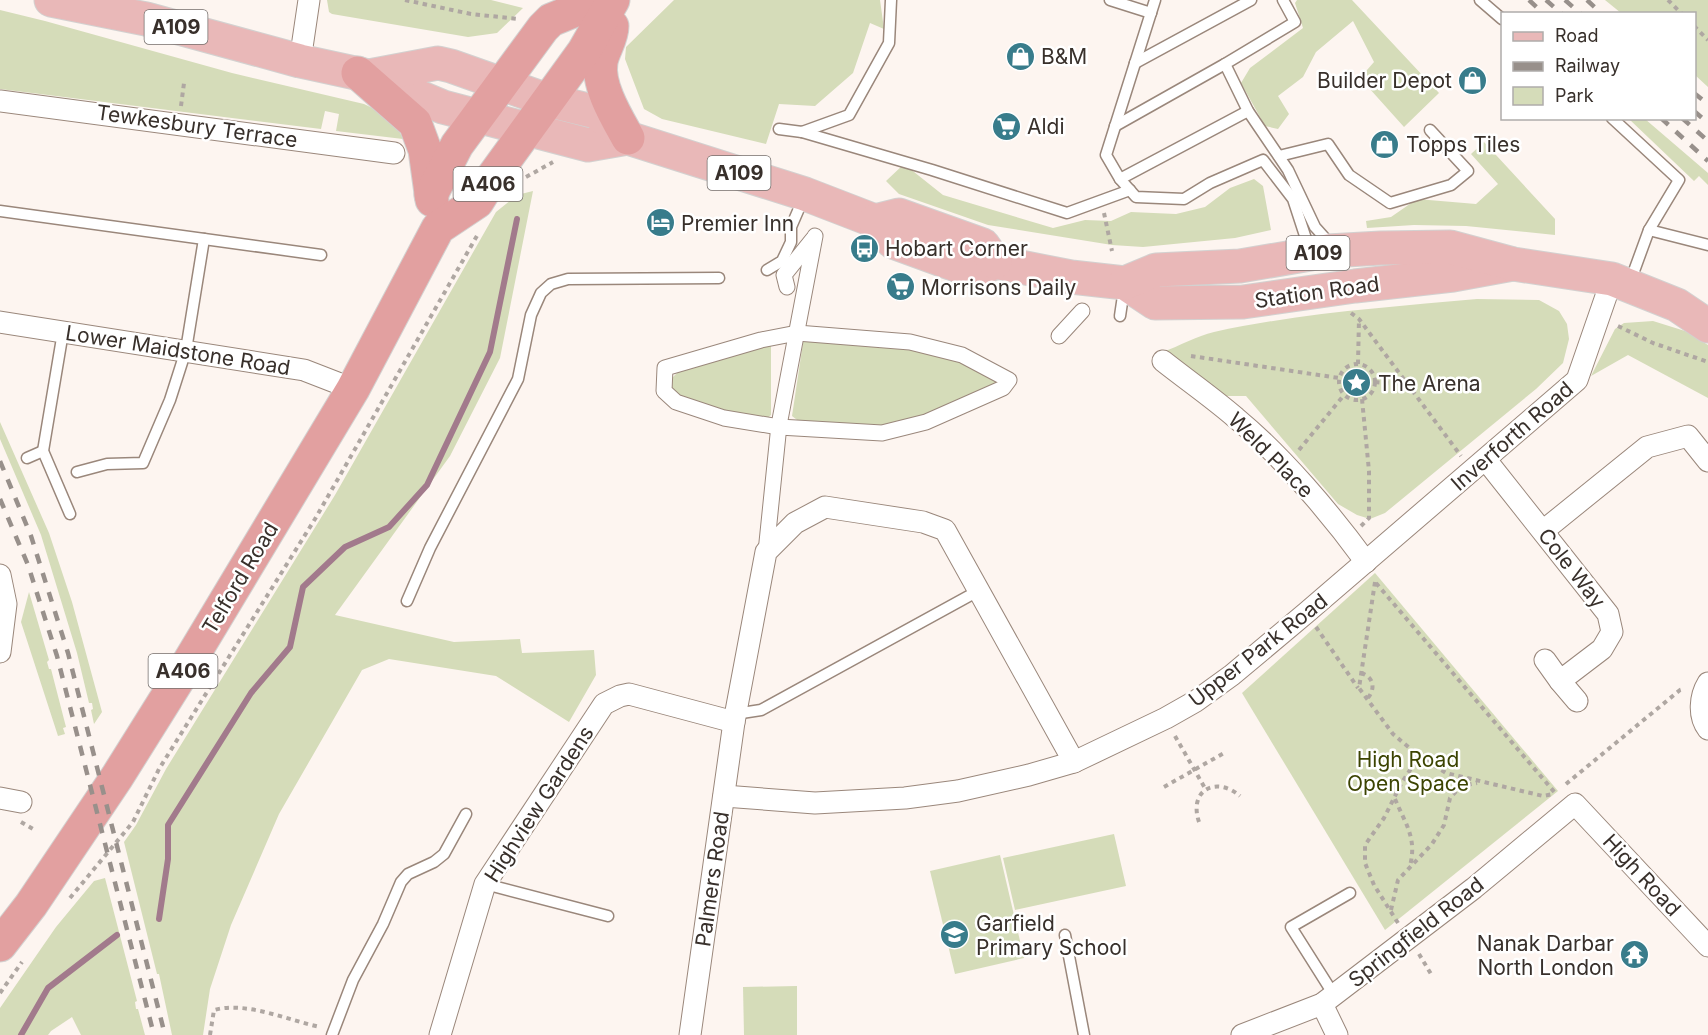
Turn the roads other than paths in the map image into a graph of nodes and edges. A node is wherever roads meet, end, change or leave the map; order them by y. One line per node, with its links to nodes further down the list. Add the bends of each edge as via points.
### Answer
1 (51, 0): 12 (main road, A109, via 147,19)
2 (309, 0): 12 (street)
3 (891, 0): 26 (lane, via 890,44 849,115)
4 (1110, 0): 10 (lane)
5 (1155, 0): 10 (lane)
6 (1251, 0): 13 (lane)
7 (1283, 0): 14 (lane, via 1295,22)
8 (1480, 0): 11 (lane)
9 (607, 6): 16 (highway, via 553,58); 17 (highway, A406, via 584,51); 27 (highway, via 612,31 601,63 602,78)
10 (1151, 13): 13 (lane)
11 (1501, 17)
12 (300, 62): 15 (main road, A109)
13 (1135, 63): 22 (lane)
14 (1225, 64): 19 (lane); 22 (lane)
15 (364, 74): 16 (main road, A109, via 438,63); 20 (main road, A109, via 443,107); 33 (highway, via 415,123 425,150)
16 (508, 86): 17 (main road, A109); 20 (highway, A406)
17 (547, 100): 23 (highway, A406); 27 (main road, Station Road / A109, via 596,112)
18 (0, 101): 28 (street, Tewkesbury Terrace)
19 (1248, 111): 29 (lane); 30 (lane)
20 (478, 116): 23 (main road, A109); 33 (highway, A406, via 457,145)
21 (1614, 120): 36 (lane, via 1679,180)
22 (1115, 126): 30 (lane, via 1106,155)
23 (526, 129): 27 (main road, Station Road / A109, via 588,146); 35 (highway, Telford Road / A406, via 477,202)
24 (779, 129): 26 (lane)
25 (1430, 130): 29 (lane, via 1468,171 1451,185 1390,203 1349,175 1328,144)
26 (802, 132): 31 (lane, via 1067,213)
27 (628, 138): 32 (main road, Station Road / A109)
28 (394, 153)
29 (1279, 156): 39 (lane, via 1315,227 1324,237)
30 (1120, 178): 31 (lane)
31 (1130, 190): 39 (lane, via 1136,197 1184,199 1263,160 1293,199)
32 (805, 194): 42 (lane, via 782,261); 45 (main road, Station Road / A109, via 875,221 893,242 975,272 995,262)
33 (431, 195): 35 (highway, A406)
34 (0, 211): 37 (lane)
35 (438, 228): 58 (highway, Telford Road / A406)
36 (1648, 230): 38 (lane); 44 (lane)
37 (204, 239): 40 (lane); 56 (lane)
38 (1708, 244)
39 (1320, 253): 41 (main road, Station Road / A109, via 1450,247); 45 (main road, Station Road / A109, via 1240,266 1156,270); 47 (main road, via 1315,271 1343,268)
40 (321, 255)
41 (1513, 264): 44 (main road, Station Road / A109); 47 (main road, Station Road / A109)
42 (767, 270)
43 (719, 278): 71 (lane, via 568,279 551,284 541,293 531,315 518,379 429,548)
44 (1620, 282): 52 (main road, Station Road / A109, via 1677,305); 63 (street, Inverforth Road, via 1577,380)
45 (1125, 283): 47 (main road, Station Road / A109, via 1155,303); 50 (lane)
46 (787, 287): 54 (street, via 784,275 815,237)
47 (1352, 299)
48 (792, 307): 54 (street)
49 (1083, 311): 55 (street)
50 (1120, 316)
51 (0, 322): 53 (street, Lower Maidstone Road)
52 (1708, 326)
53 (63, 332): 56 (street, Lower Maidstone Road); 60 (lane)
54 (797, 333): 59 (street); 59 (street, via 665,368 664,391 676,402 723,418); 59 (street, via 910,342 962,355 1009,380 1003,388 926,422 882,434)
55 (1059, 336)
56 (186, 350): 58 (street, Lower Maidstone Road, via 304,370); 64 (lane, via 143,463 107,464)
57 (1163, 361): 68 (street, Weld Place, via 1237,418 1286,466)
58 (353, 389): 90 (highway, Telford Road / A406, via 117,777 31,905)
59 (779, 427): 67 (street)
60 (43, 451): 61 (lane); 65 (lane)
61 (27, 458)
62 (1708, 461): 66 (street, via 1688,436 1647,447)
63 (1480, 465): 66 (street, Cole Way); 68 (street, Inverforth Road)
64 (77, 472)
65 (70, 514)
66 (1543, 531): 74 (street, Cole Way, via 1608,614 1612,632 1602,649)
67 (766, 552): 70 (street, via 795,523 825,507 923,522 945,531); 77 (street, Palmers Road)
68 (1366, 562): 79 (street, Upper Park Road, via 1196,701)
69 (0, 575): 72 (street, via 6,604)
70 (978, 591): 77 (lane, via 761,710); 79 (street)
71 (407, 601)
72 (0, 652)
73 (1545, 660): 74 (street)
74 (1560, 681): 76 (street)
75 (1707, 683): 78 (street, via 1701,699)
76 (1577, 701)
77 (735, 718): 80 (street, Palmers Road); 85 (street, Highview Gardens, via 629,694 604,704)
78 (1708, 729)
79 (1074, 762): 80 (street, Upper Park Road, via 958,791 905,798 815,803)
80 (724, 796): 94 (street, Palmers Road)
81 (0, 798): 83 (street)
82 (1575, 804): 89 (street, High Road); 91 (street, Springfield Road, via 1474,888)
83 (19, 811)
84 (466, 814): 92 (lane, via 444,854 400,882 353,980)
85 (485, 884): 87 (lane); 93 (street, Highview Gardens)
86 (1350, 893): 91 (lane, via 1291,927)
87 (608, 916)
88 (1065, 935): 95 (lane)
89 (1708, 946)
90 (13, 951)
91 (1328, 999): 96 (street, Springfield Road); 97 (street)
92 (332, 1035)
93 (440, 1035)
94 (690, 1035)
95 (1084, 1035)
96 (1242, 1035)
97 (1337, 1035)

